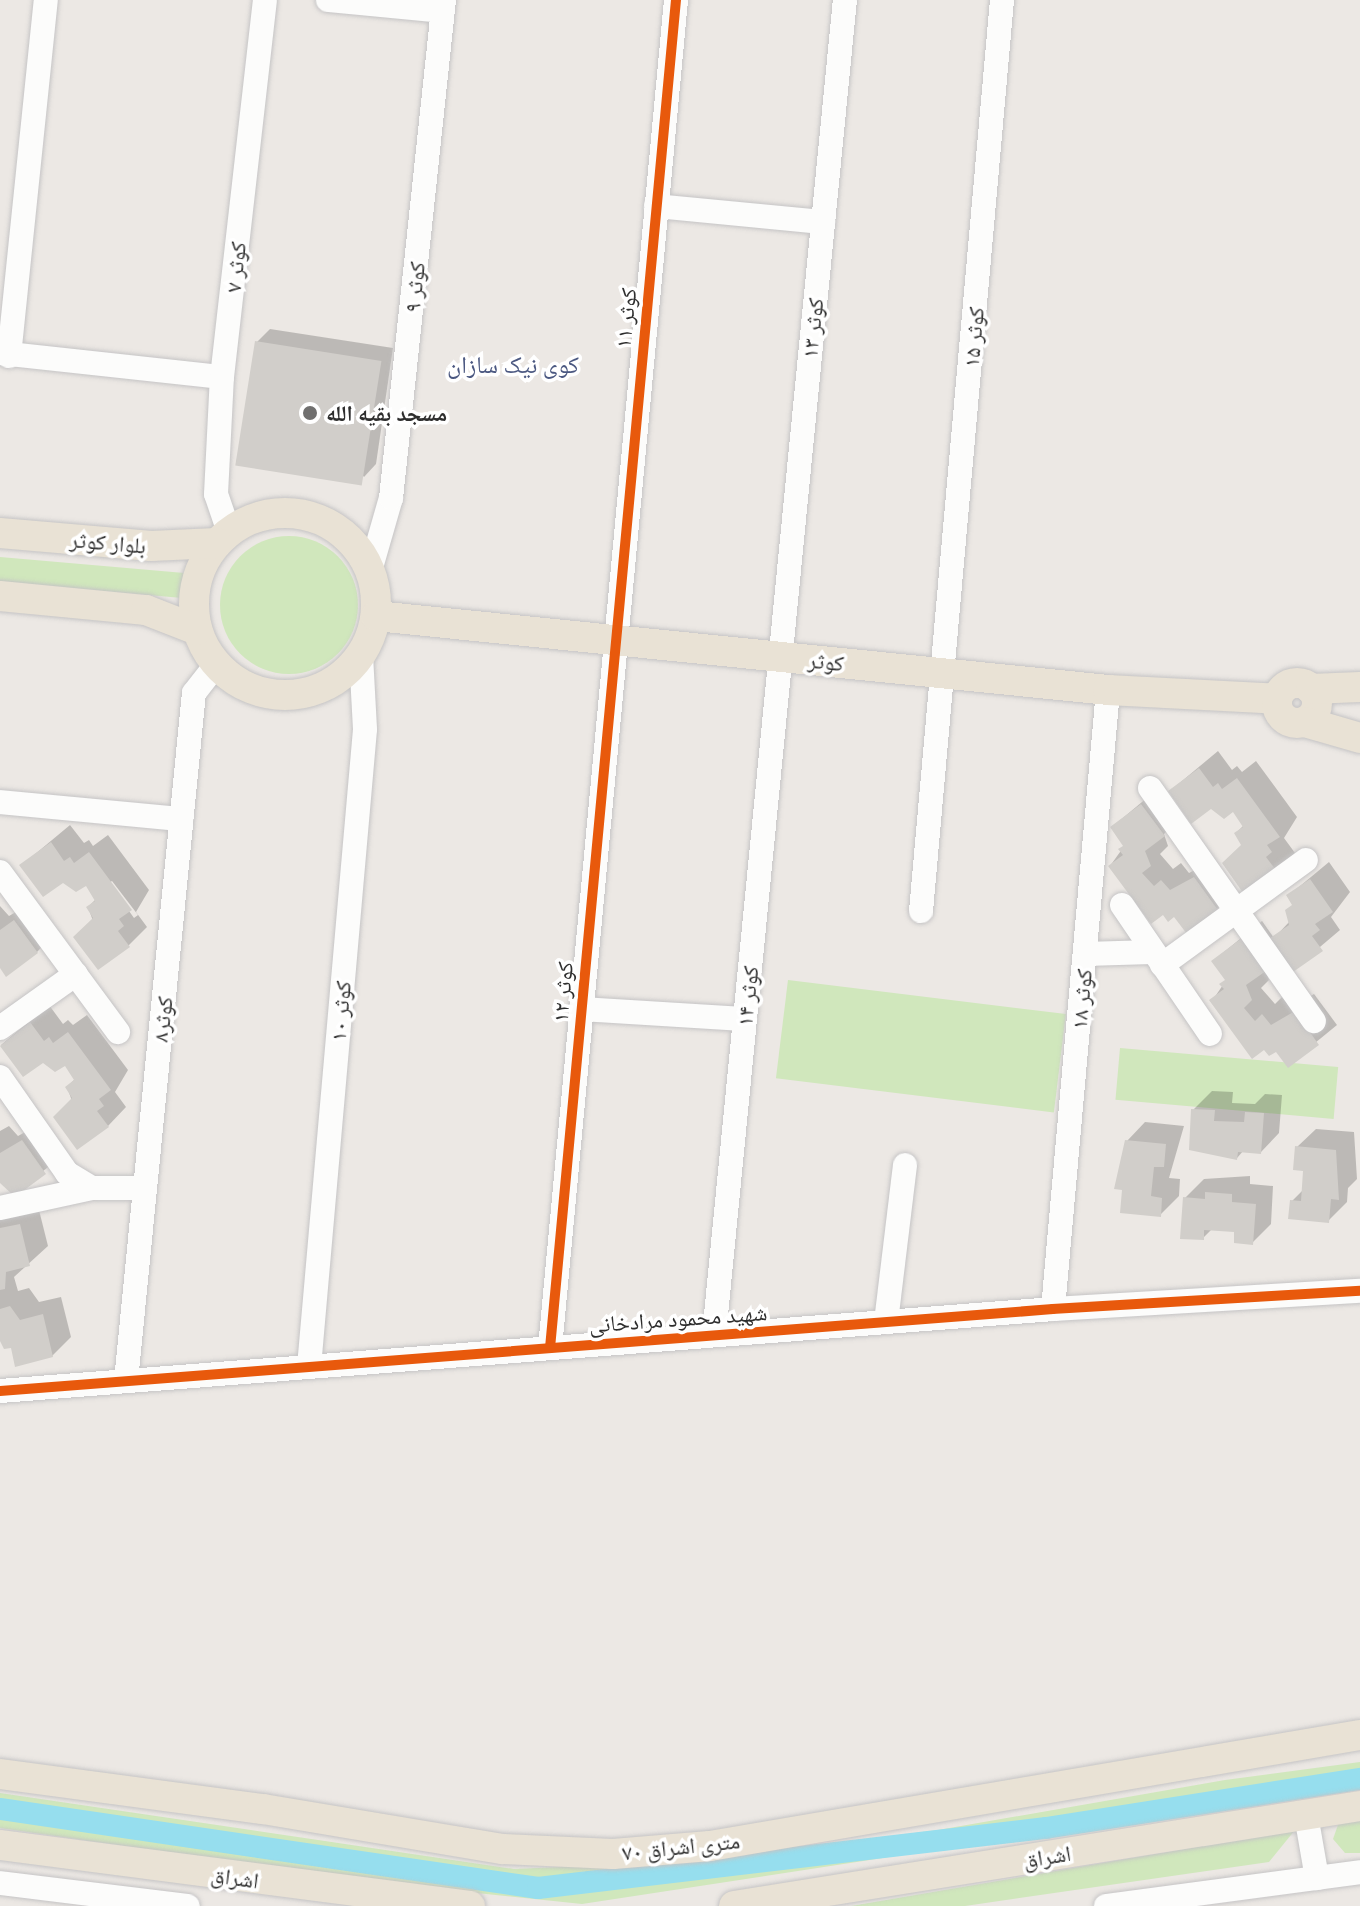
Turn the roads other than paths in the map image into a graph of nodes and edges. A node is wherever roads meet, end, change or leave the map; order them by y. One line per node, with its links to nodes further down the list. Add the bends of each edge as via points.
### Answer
1 (46, 0): 10 (street)
2 (265, 0): 11 (street, کوثر ۷)
3 (328, 0): 7 (street)
4 (676, 0): 8 (street, کوثر ۱۱)
5 (845, 0): 9 (street, کوثر ۱۳)
6 (1002, 0): 22 (street, ۱۵ کوثر)
7 (443, 6): 14 (street, کوثر ۹, via 391,498)
8 (656, 206): 9 (street); 18 (street, کوثر ۱۱)
9 (823, 222): 20 (street, کوثر ۱۳)
10 (4, 355): 11 (street)
11 (222, 377): 13 (street, کوثر ۷, via 216,494)
12 (0, 533): 13 (main road, بلوار کوثر, via 151,546)
13 (223, 538): 14 (main road, via 273,514 320,520 341,533); 17 (main road, via 196,584)
14 (370, 571): 16 (main road)
15 (0, 596): 17 (main road, via 146,610)
16 (376, 616): 18 (main road, کوثر); 19 (main road)
17 (197, 630): 21 (main road)
18 (614, 640): 20 (main road, کوثر); 40 (street, کوثر ۱۲)
19 (361, 656): 21 (main road, via 325,687 279,696 245,686); 56 (street, کوثر ۱۰, via 365,729)
20 (780, 657): 22 (main road, کوثر); 41 (street, کوثر ۱۴)
21 (216, 665): 31 (street, کوثر۸, via 194,693)
22 (945, 673): 25 (main road, کوثر); 36 (street, ۱۵ کوثر)
23 (1360, 687): 24 (main road)
24 (1311, 689): 26 (main road, via 1287,686); 27 (main road, via 1316,707)
25 (1108, 690): 26 (main road, کوثر); 37 (street, کوثر ۱۸)
26 (1277, 699): 27 (main road, via 1281,716)
27 (1305, 722): 28 (main road)
28 (1360, 738)
29 (1150, 788): 35 (street)
30 (0, 802): 31 (street)
31 (181, 819): 49 (street, کوثر۸)
32 (1306, 860): 35 (street)
33 (0, 872): 39 (street)
34 (1122, 905): 38 (street)
35 (1238, 910): 38 (street); 42 (street)
36 (921, 911)
37 (1085, 954): 38 (street); 52 (street, کوثر ۱۸)
38 (1157, 959): 45 (street)
39 (76, 974): 43 (street); 44 (street)
40 (581, 1009): 41 (street); 55 (street, کوثر ۱۲)
41 (744, 1019): 54 (street, کوثر ۱۴)
42 (1314, 1021)
43 (0, 1028)
44 (118, 1032)
45 (1210, 1034)
46 (0, 1077): 48 (street, via 67,1173)
47 (905, 1165): 53 (street)
48 (92, 1188): 49 (street); 50 (street)
49 (145, 1188): 57 (street, کوثر۸)
50 (0, 1208)
51 (1360, 1291): 52 (street, شهید محمود مرادخانی)
52 (1053, 1309): 53 (street, شهید محمود مرادخانی)
53 (886, 1322): 54 (street, شهید محمود مرادخانی)
54 (714, 1335): 55 (street, شهید محمود مرادخانی)
55 (550, 1348): 56 (street, شهید محمود مرادخانی)
56 (309, 1367): 57 (street, شهید محمود مرادخانی)
57 (126, 1381): 58 (street, شهید محمود مرادخانی)
58 (0, 1391)
59 (1360, 1735): 60 (main road, ۷۰ متری اشراق, via 710,1846 613,1854 503,1849 263,1809)
60 (0, 1774)
61 (1360, 1806): 62 (main road, اشراق)
62 (1306, 1815): 65 (street); 69 (main road, اشراق)
63 (0, 1845): 68 (main road, اشراق)
64 (1360, 1872): 65 (street)
65 (1317, 1878): 70 (street)
66 (0, 1883): 67 (street)
67 (188, 1906)
68 (470, 1906)
69 (734, 1906)
70 (1106, 1906)

